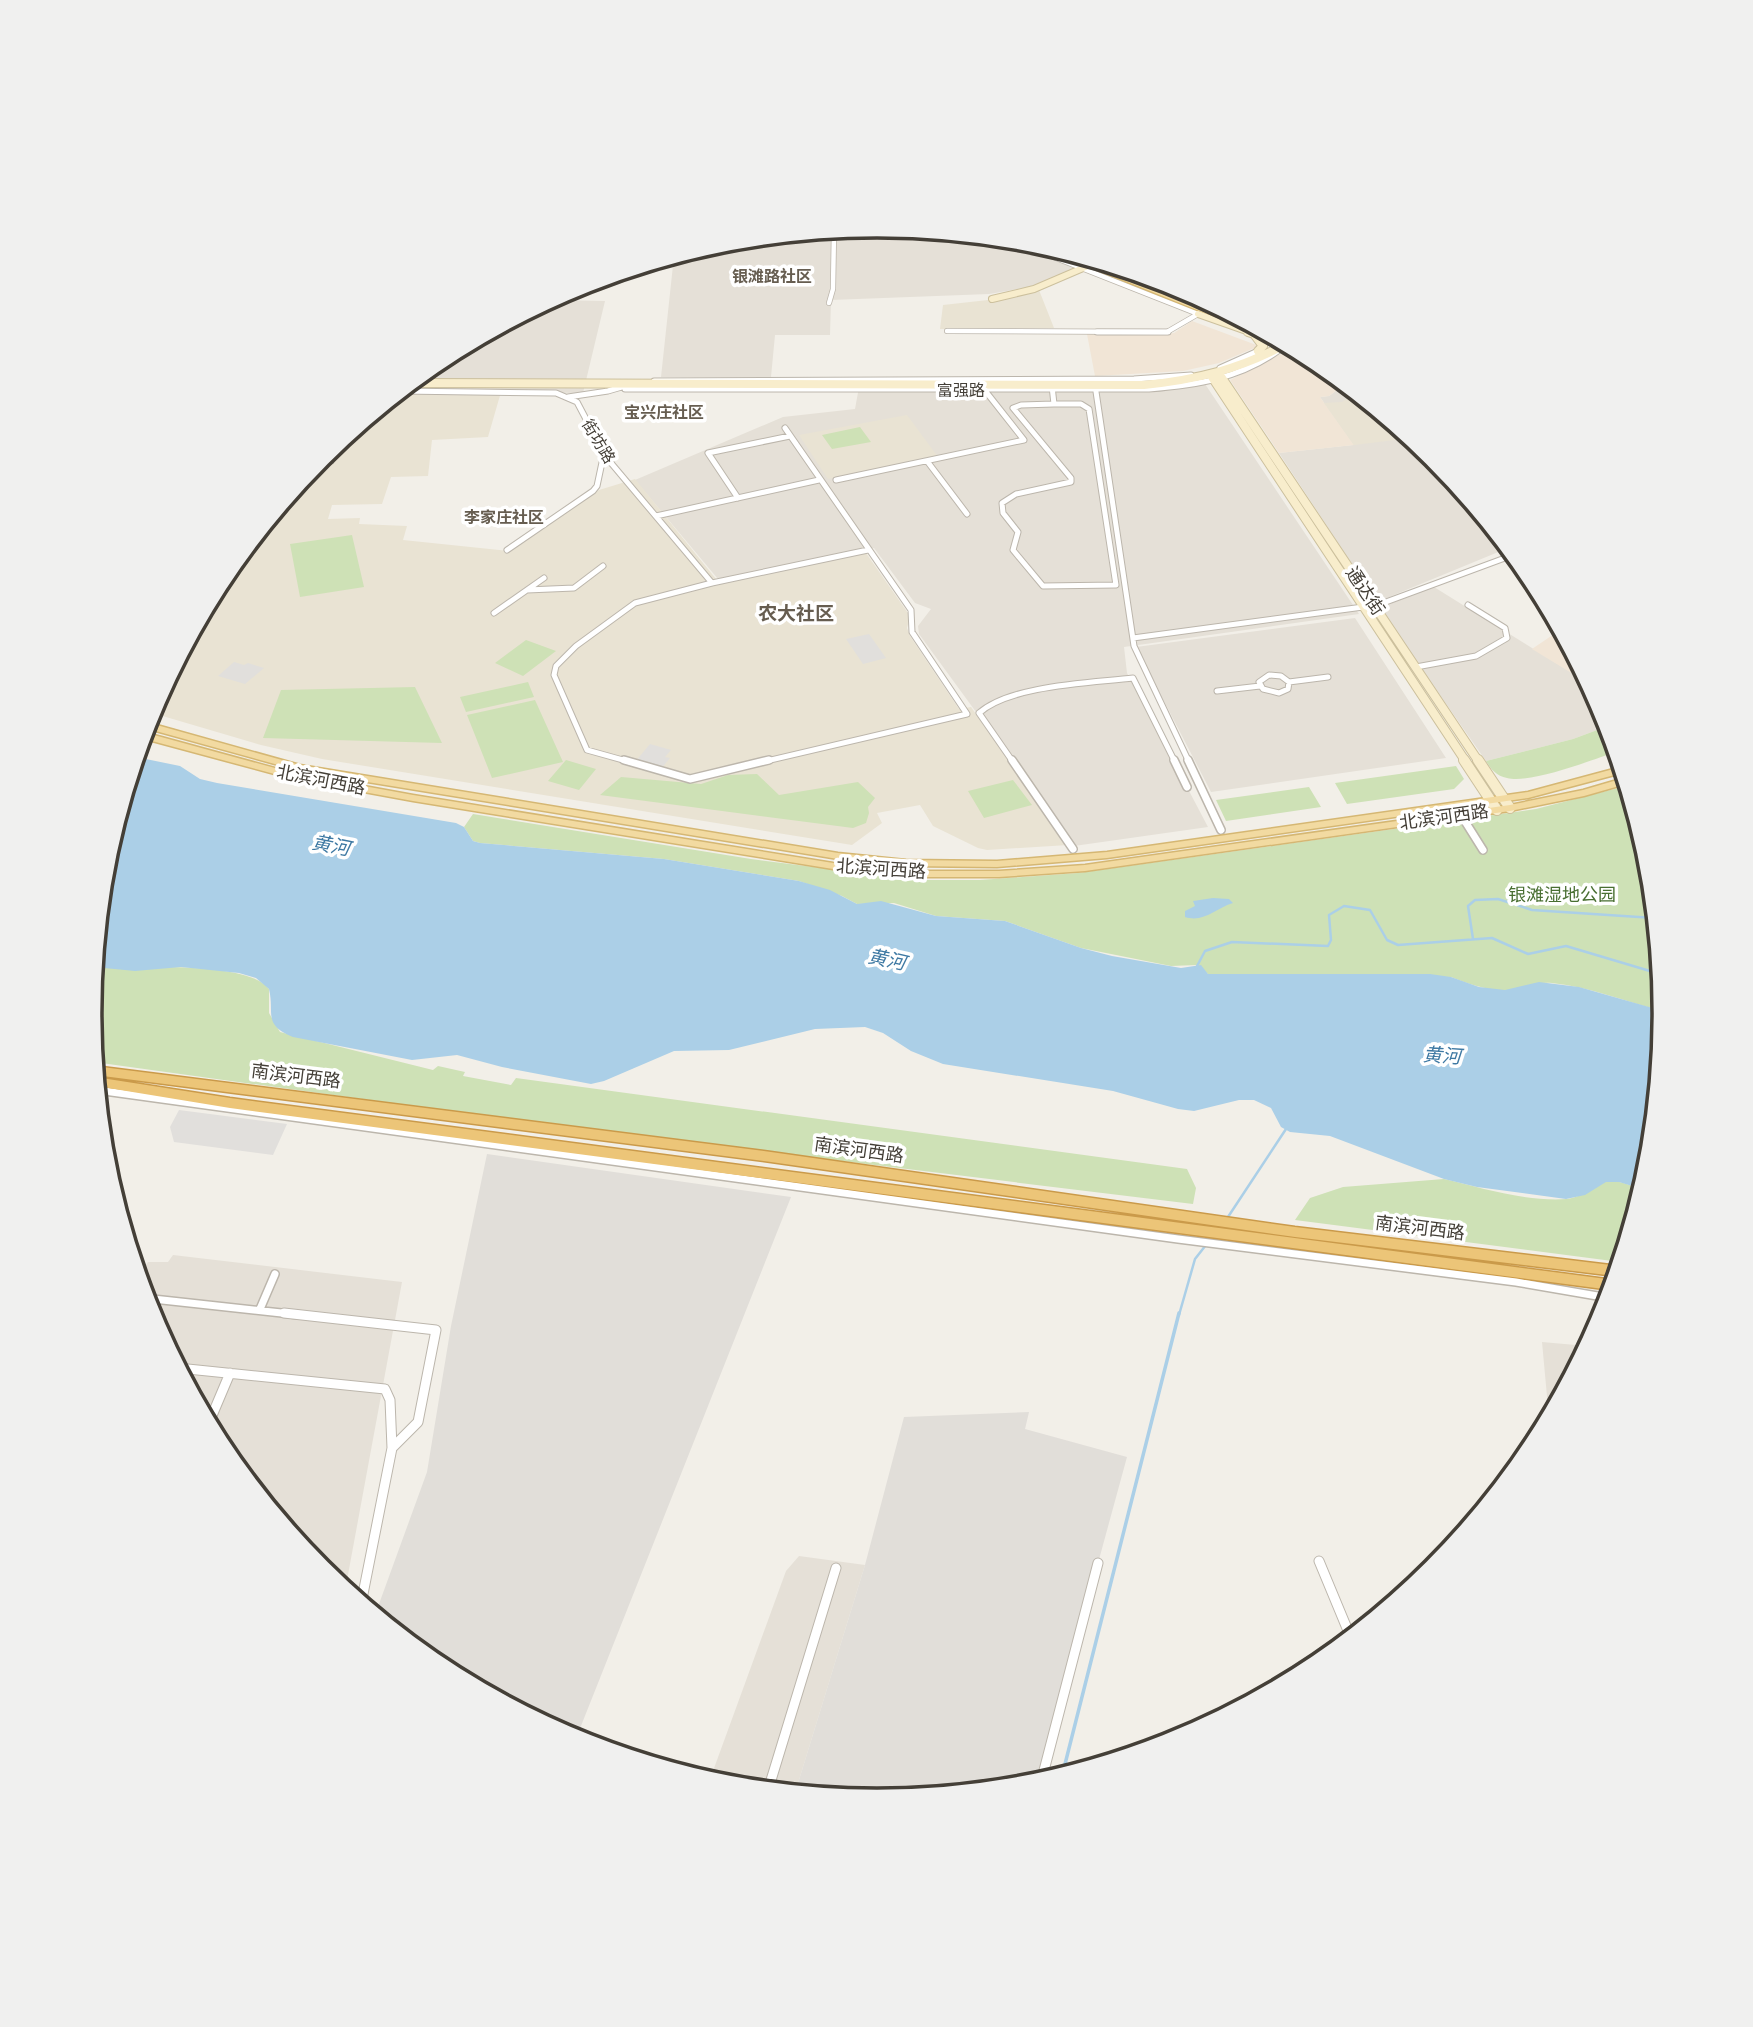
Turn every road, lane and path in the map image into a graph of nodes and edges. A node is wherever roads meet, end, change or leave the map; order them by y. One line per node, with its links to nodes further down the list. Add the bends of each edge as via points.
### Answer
1 (834, 240): 6 (street)
2 (1085, 267): 5 (main road, via 1034,289)
3 (1093, 270): 7 (street)
4 (1096, 271): 8 (main road)
5 (992, 299)
6 (829, 303)
7 (1198, 314): 9 (main road); 10 (street, via 1167,332)
8 (1218, 317)
9 (1239, 329)
10 (947, 331)
11 (1258, 339): 13 (main road, via 1264,346)
12 (1273, 348): 14 (main road, 富强路, via 1249,364)
13 (1258, 351): 14 (street)
14 (1216, 376): 16 (street, 富强路, via 663,379); 19 (main road, 富强路); 40 (main road, 通达街); 41 (main road, 通达街)
15 (426, 383): 16 (main road, 富强路)
16 (626, 387): 17 (main road, 富强路); 21 (street)
17 (983, 387): 18 (main road, 富强路); 26 (street, via 1024,440)
18 (1052, 387): 19 (main road, 富强路); 22 (street)
19 (1095, 387): 43 (street)
20 (416, 391): 21 (street, via 556,393)
21 (568, 397): 25 (street, 街坊路, via 577,402)
22 (1054, 404): 22 (street, via 1013,408 1071,478 1066,484 1016,494 1002,503 1003,513 1018,532 1013,550 1043,586 1116,585 1089,409 1081,404)
23 (785, 428): 24 (street)
24 (790, 436): 27 (street); 29 (street, via 708,453)
25 (604, 453): 31 (street, 街坊路); 32 (street, via 593,491)
26 (927, 461): 28 (street); 30 (street)
27 (819, 480): 29 (street); 33 (street)
28 (836, 480)
29 (738, 498): 31 (street)
30 (967, 514)
31 (656, 516): 37 (street, 街坊路)
32 (507, 550)
33 (868, 550): 37 (street); 37 (street, via 911,610 912,632 967,714 690,779 587,750 554,675 556,666 635,603)
34 (1503, 559): 40 (street)
35 (603, 566): 38 (street, via 574,589)
36 (544, 578): 38 (street)
37 (712, 583)
38 (527, 590): 42 (street)
39 (1468, 605): 44 (street, via 1504,628 1507,638 1478,656)
40 (1375, 606): 44 (main road, 通达街)
41 (1363, 607): 43 (street); 56 (main road, 通达街)
42 (494, 613)
43 (1133, 638): 61 (street, via 1138,660)
44 (1416, 667): 54 (main road, 通达街)
45 (1328, 677): 46 (street)
46 (1289, 682): 47 (street, via 1269,675 1261,679); 47 (street, via 1288,689 1279,693)
47 (1260, 686): 48 (street)
48 (1217, 691)
49 (156, 728): 55 (main road, 北滨河西路, via 300,768)
50 (152, 738): 58 (main road, 北滨河西路, via 293,776)
51 (1613, 772): 54 (main road, 北滨河西路)
52 (1616, 784): 57 (main road, 北滨河西路)
53 (1186, 786): 62 (street, via 1133,678 1007,697 986,705 979,713)
54 (1503, 798): 56 (main road, 北滨河西路); 57 (main road, 通达街)
55 (490, 799): 56 (main road, 北滨河西路, via 838,856 988,864 1107,855); 58 (main road)
56 (1490, 800): 59 (main road, 通达街)
57 (1510, 808): 59 (main road, 北滨河西路)
58 (484, 809): 60 (main road, 北滨河西路, via 833,866 916,874 1085,868)
59 (1497, 810): 60 (main road, 北滨河西路)
60 (1461, 815): 63 (street)
61 (1221, 830)
62 (1073, 849)
63 (1483, 850)
64 (104, 1075): 66 (highway, 南滨河西路)
65 (104, 1076): 68 (highway, 南滨河西路)
66 (238, 1088): 68 (street); 69 (highway, 南滨河西路, via 771,1157)
67 (106, 1091): 68 (street, 南滨河西路)
68 (229, 1105): 69 (highway, 南滨河西路)
69 (1181, 1228): 70 (highway, 南滨河西路)
70 (1293, 1243): 71 (highway, 南滨河西路); 73 (highway, 南滨河西路); 74 (street, 南滨河西路)
71 (1607, 1270)
72 (275, 1274): 76 (street)
73 (1603, 1284)
74 (1598, 1296)
75 (156, 1299): 76 (street)
76 (260, 1309): 80 (street, via 436,1330 418,1422)
77 (188, 1369): 78 (street)
78 (230, 1374): 79 (street); 80 (street, via 385,1389 390,1401)
79 (213, 1414)
80 (392, 1448): 84 (street)
81 (1319, 1561): 85 (street)
82 (1098, 1563): 86 (street)
83 (836, 1567): 87 (street)
84 (363, 1593)
85 (1347, 1629)
86 (1044, 1770)
87 (771, 1781)

